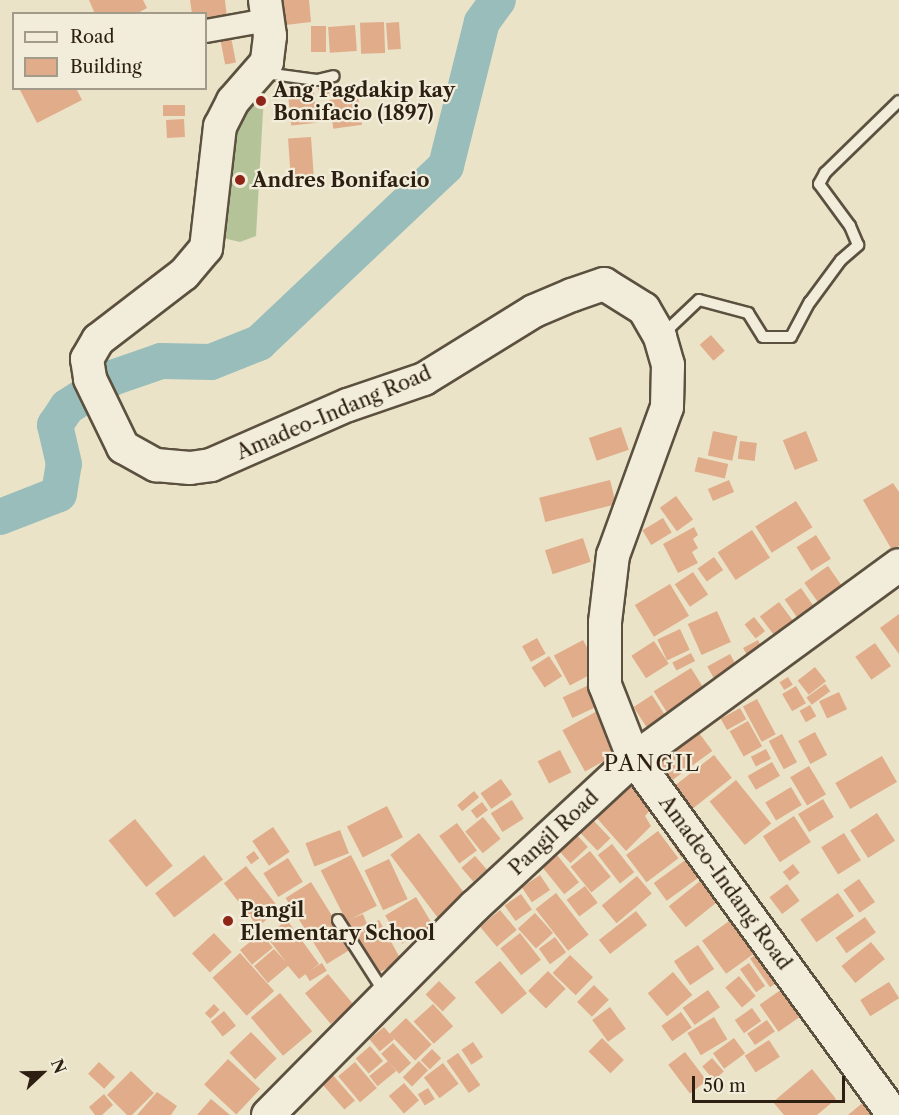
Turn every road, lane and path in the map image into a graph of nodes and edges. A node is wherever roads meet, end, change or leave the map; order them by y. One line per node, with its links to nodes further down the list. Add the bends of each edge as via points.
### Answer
1 (267, 10): 2 (street); 3 (main road, Amadeo-Indang Road, via 269,50)
2 (207, 31)
3 (261, 72): 4 (lane, via 317,80); 6 (main road, Amadeo-Indang Road, via 233,101 220,126 209,239 204,252 184,274 98,340 87,359 90,380 123,447 156,465 212,465 348,405 424,379 534,311 604,284 644,309)
4 (334, 76)
5 (899, 101): 6 (lane, via 825,173 819,184 850,226 858,245 841,260 810,302 791,337 763,337 748,313 699,300)
6 (660, 337): 8 (main road, Amadeo-Indang Road, via 668,365 667,407 613,555 605,622 605,685)
7 (899, 565): 8 (main road, Pangil Road)
8 (634, 759): 10 (main road, Pangil Road, via 475,906); 12 (main road, Amadeo-Indang Road)
9 (338, 920): 10 (lane)
10 (386, 995): 11 (main road, Pangil Road)
11 (268, 1115)
12 (894, 1115)

